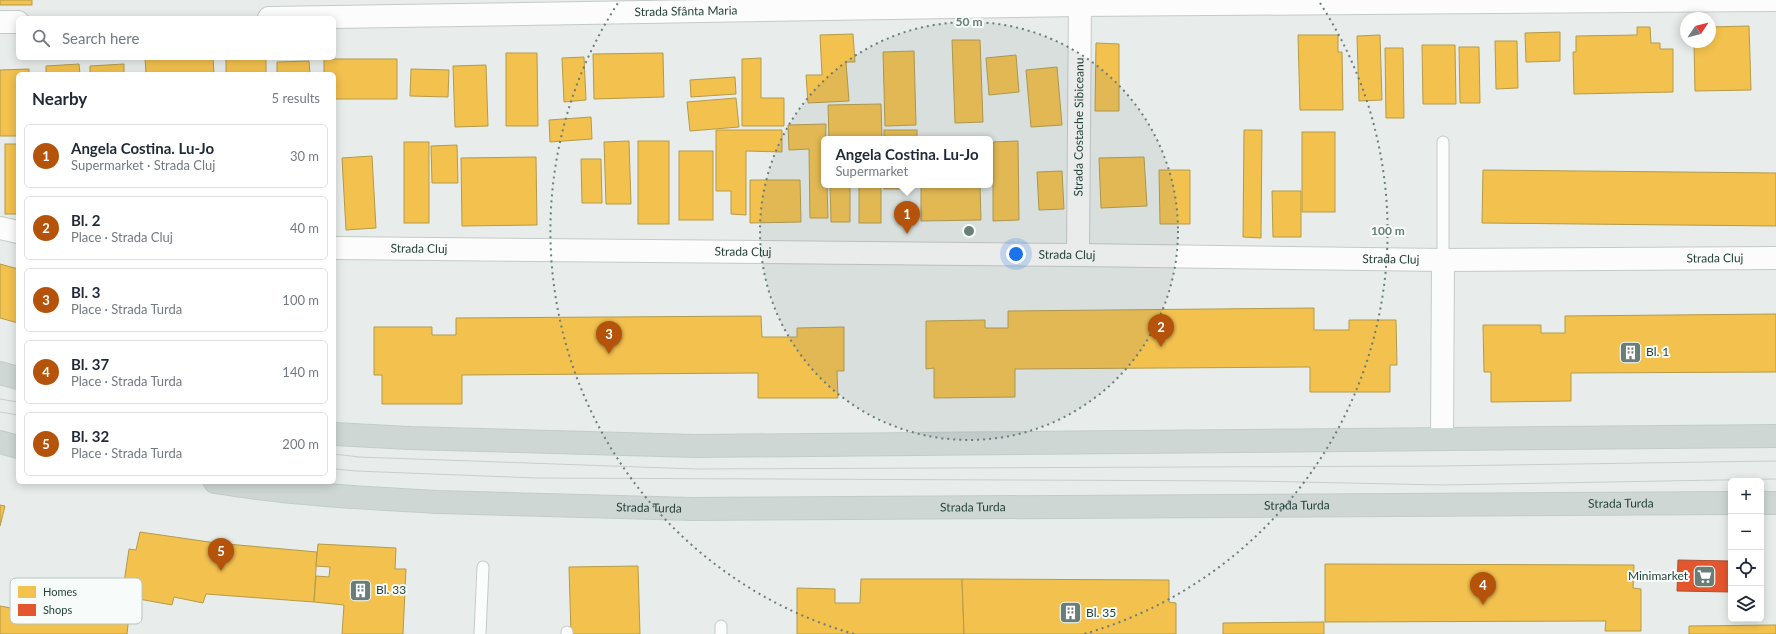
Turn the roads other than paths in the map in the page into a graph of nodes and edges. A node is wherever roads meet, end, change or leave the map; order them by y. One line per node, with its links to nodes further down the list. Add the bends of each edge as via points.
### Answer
1 (1776, 0): 2 (street, Strada Sfânta Maria)
2 (1080, 3): 3 (street, Strada Sfânta Maria); 10 (street, Strada Costache Sibiceanu)
3 (336, 17)
4 (0, 22): 5 (street)
5 (16, 22)
6 (1443, 142): 12 (lane)
7 (0, 228): 8 (street)
8 (16, 232)
9 (336, 248): 10 (street, Strada Cluj)
10 (1078, 255): 12 (street, Strada Cluj)
11 (1776, 258): 12 (street, Strada Cluj)
12 (1443, 260): 17 (street)
13 (0, 373): 14 (main road)
14 (16, 377)
15 (336, 434): 17 (main road, via 696,446)
16 (1776, 436): 17 (main road)
17 (1442, 438)
18 (0, 442): 19 (main road)
19 (16, 446)
20 (231, 484): 21 (main road, Strada Turda, via 320,495 533,506 677,508)
21 (1728, 503)
22 (1764, 503): 23 (main road)
23 (1776, 503)
24 (483, 567): 25 (lane)
25 (480, 634)

